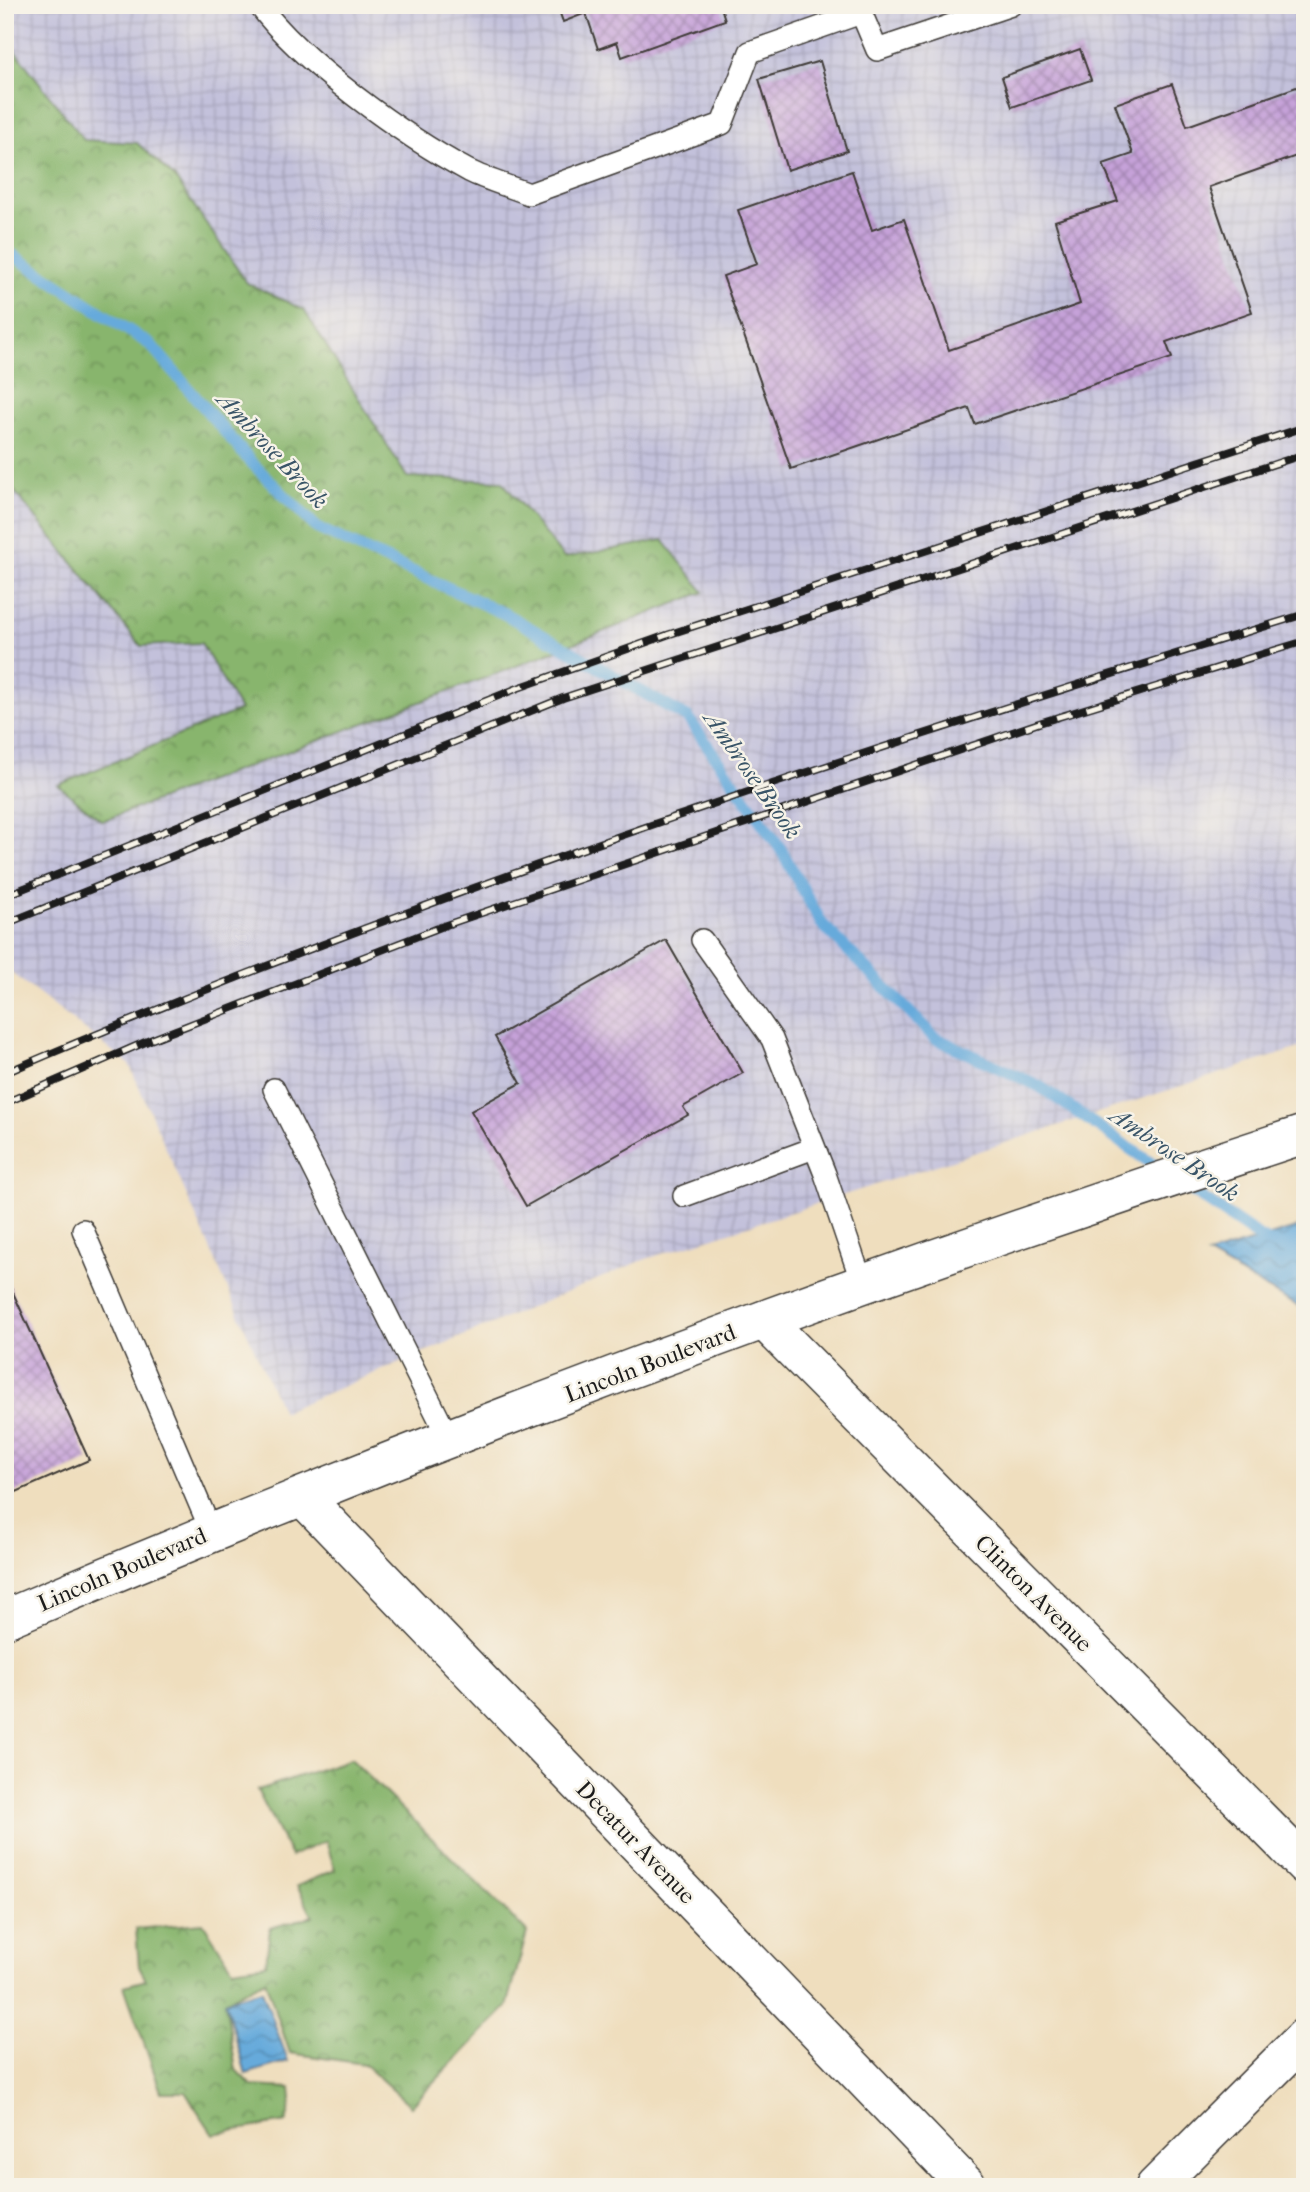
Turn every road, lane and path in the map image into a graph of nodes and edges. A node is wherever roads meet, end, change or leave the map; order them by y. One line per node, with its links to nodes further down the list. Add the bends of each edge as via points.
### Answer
1 (259, 5): 3 (lane, via 332,78 408,132 470,171 529,194 722,124 750,52)
2 (1011, 5): 3 (lane, via 877,50)
3 (860, 9)
4 (702, 940): 7 (lane, via 772,1039)
5 (274, 1089): 12 (lane)
6 (1305, 1134): 10 (street, Lincoln Boulevard)
7 (814, 1148): 8 (lane); 10 (lane)
8 (684, 1196)
9 (83, 1230): 14 (lane)
10 (862, 1283): 11 (street, Lincoln Boulevard)
11 (764, 1321): 12 (street, Lincoln Boulevard); 16 (street, Clinton Avenue)
12 (449, 1438): 13 (street, Lincoln Boulevard)
13 (303, 1497): 14 (street, Lincoln Boulevard); 18 (street, Decatur Avenue)
14 (211, 1531): 15 (street, Lincoln Boulevard)
15 (5, 1619)
16 (1305, 1865)
17 (1305, 2037): 19 (street)
18 (968, 2187)
19 (1155, 2187)

